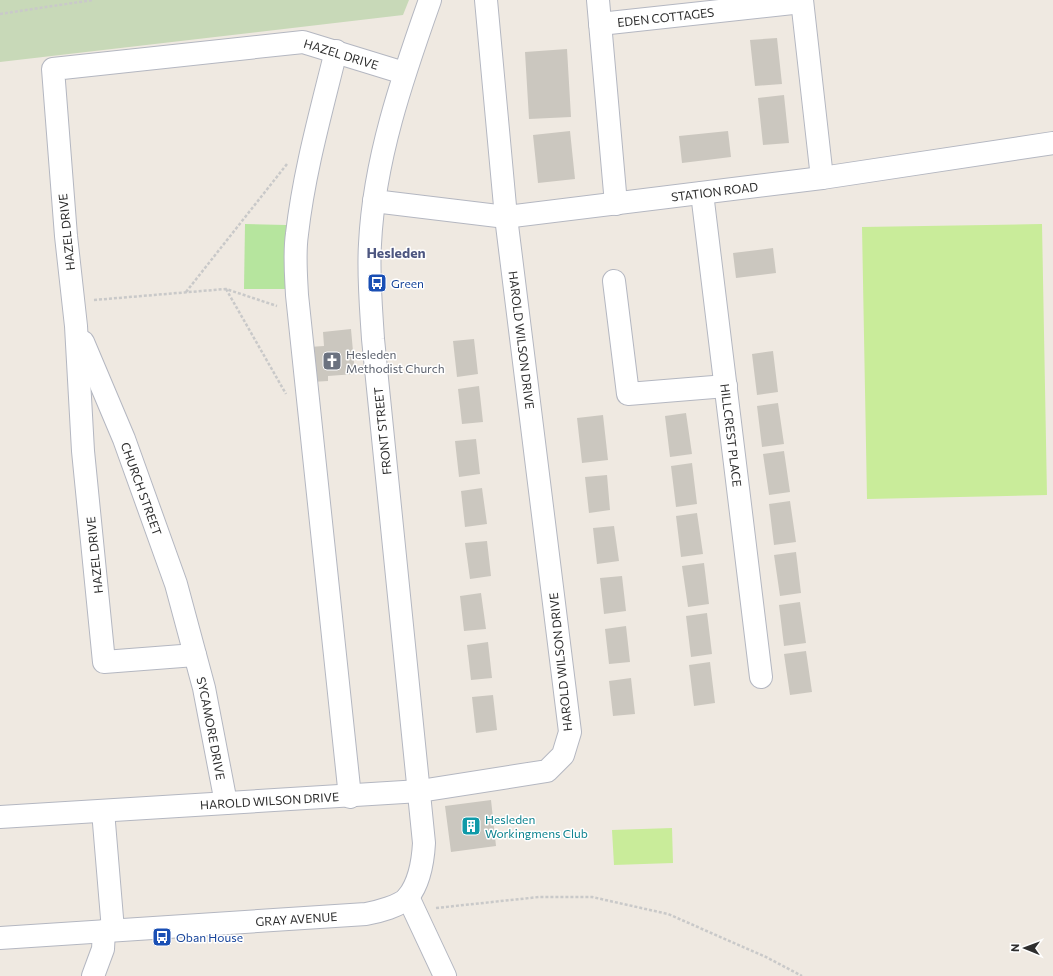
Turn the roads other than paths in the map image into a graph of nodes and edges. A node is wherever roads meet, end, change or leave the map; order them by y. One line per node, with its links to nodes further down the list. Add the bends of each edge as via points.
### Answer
1 (430, 0): 7 (street)
2 (486, 0): 13 (street, HAROLD WILSON DRIVE)
3 (598, 0): 5 (street, EDEN COTTAGES)
4 (802, 1): 5 (street, EDEN COTTAGES); 9 (street, EDEN COTTAGES)
5 (600, 24): 12 (street, EDEN COTTAGES)
6 (336, 51): 7 (street, HAZEL DRIVE); 15 (street, HAZEL DRIVE, via 303,42 52,68); 20 (street, via 309,162 297,234 295,265)
7 (404, 73): 11 (street, FRONT STREET, via 387,135)
8 (1053, 143): 9 (street, STATION ROAD)
9 (822, 178): 10 (street, STATION ROAD)
10 (702, 193): 12 (street, STATION ROAD); 16 (street, HILLCREST PLACE)
11 (374, 201): 13 (street, STATION ROAD); 19 (street, FRONT STREET, via 370,244 373,339)
12 (616, 204): 13 (street, STATION ROAD)
13 (506, 217): 19 (street, HAROLD WILSON DRIVE, via 570,732 562,755 547,771)
14 (614, 281): 16 (street, via 628,394)
15 (76, 326): 17 (street, CHURCH STREET, via 124,439 176,584); 17 (street, HAZEL DRIVE, via 83,451 104,662)
16 (726, 386): 18 (street, HILLCREST PLACE)
17 (195, 655): 21 (street, SYCAMORE DRIVE, via 204,688)
18 (761, 677)
19 (420, 791): 20 (street, HAROLD WILSON DRIVE); 24 (street, via 424,844 422,865)
20 (350, 797): 21 (street, HAROLD WILSON DRIVE)
21 (226, 803): 22 (street, HAROLD WILSON DRIVE)
22 (102, 810): 23 (street, HAROLD WILSON DRIVE); 25 (street)
23 (0, 817)
24 (408, 897): 25 (street, GRAY AVENUE, via 386,910 366,914); 28 (street)
25 (108, 930): 26 (street, GRAY AVENUE); 27 (street)
26 (0, 938)
27 (93, 976)
28 (445, 976)

